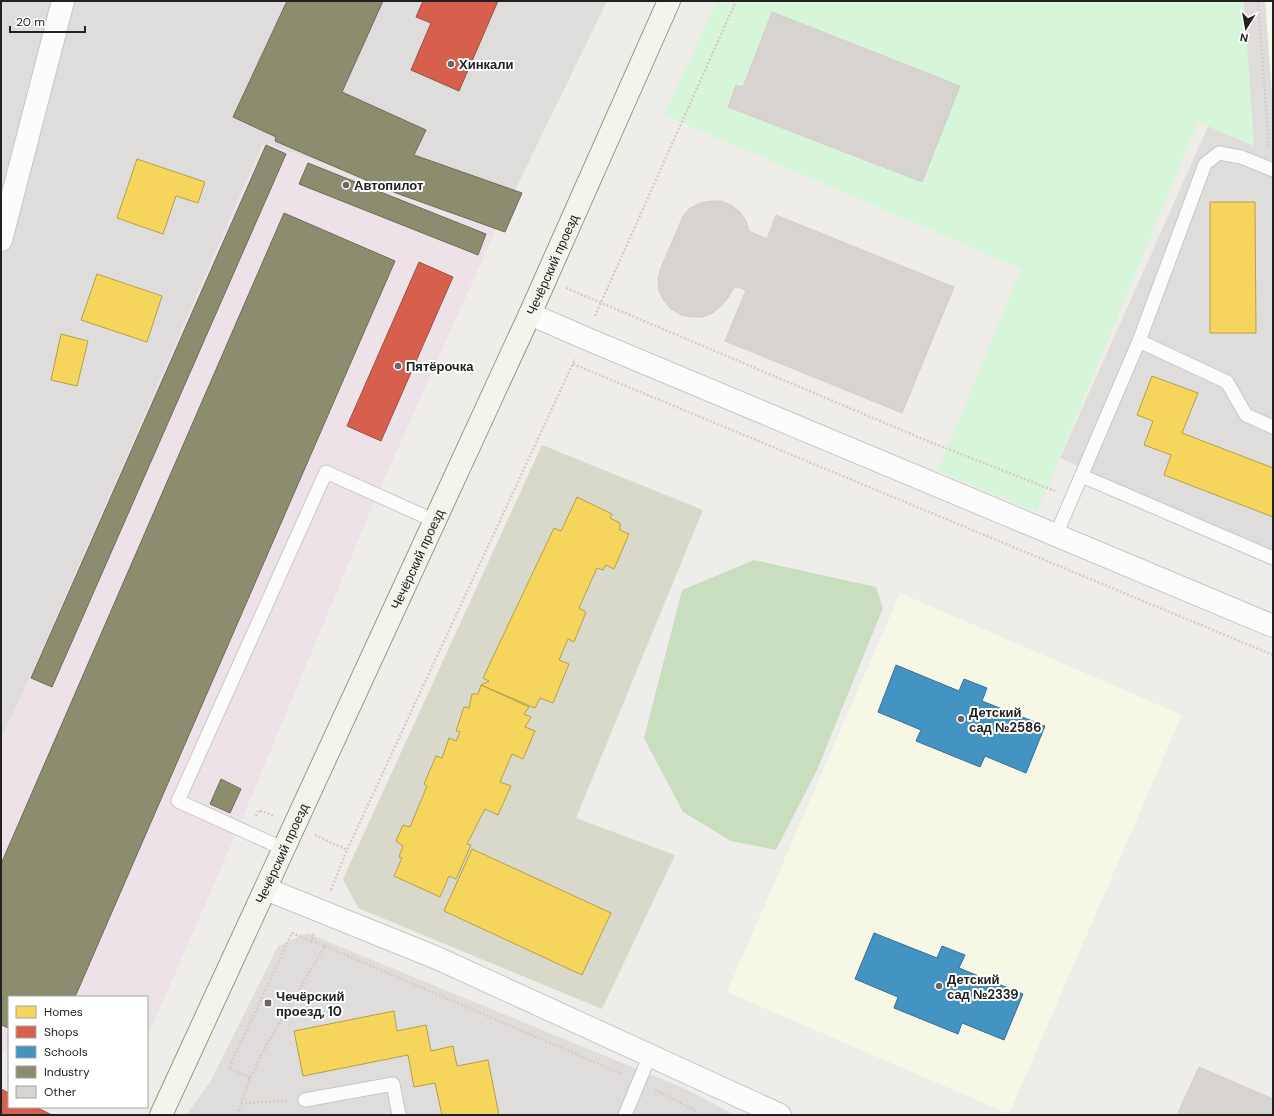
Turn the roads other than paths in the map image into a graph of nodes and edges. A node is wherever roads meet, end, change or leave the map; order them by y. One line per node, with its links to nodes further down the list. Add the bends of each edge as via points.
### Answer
1 (63, 1): 4 (street)
2 (669, 1): 5 (main road, Чечёрский проезд)
3 (1272, 169): 6 (lane, via 1241,157 1219,153 1205,164)
4 (1, 240)
5 (530, 314): 9 (main road, Чечёрский проезд); 10 (street)
6 (1139, 341): 7 (lane, via 1227,382 1246,415); 8 (lane)
7 (1273, 427)
8 (1082, 476): 10 (lane); 11 (lane)
9 (435, 521): 13 (main road, Чечёрский проезд); 13 (lane, via 326,472 178,801)
10 (1056, 535): 12 (street)
11 (1273, 558)
12 (1273, 626)
13 (284, 849): 14 (main road, Чечёрский проезд)
14 (266, 889): 15 (street, via 437,958); 17 (main road, Чечёрский проезд)
15 (650, 1055): 19 (lane); 20 (street)
16 (305, 1100): 18 (lane, via 393,1084)
17 (161, 1115)
18 (399, 1115)
19 (625, 1115)
20 (780, 1115)

